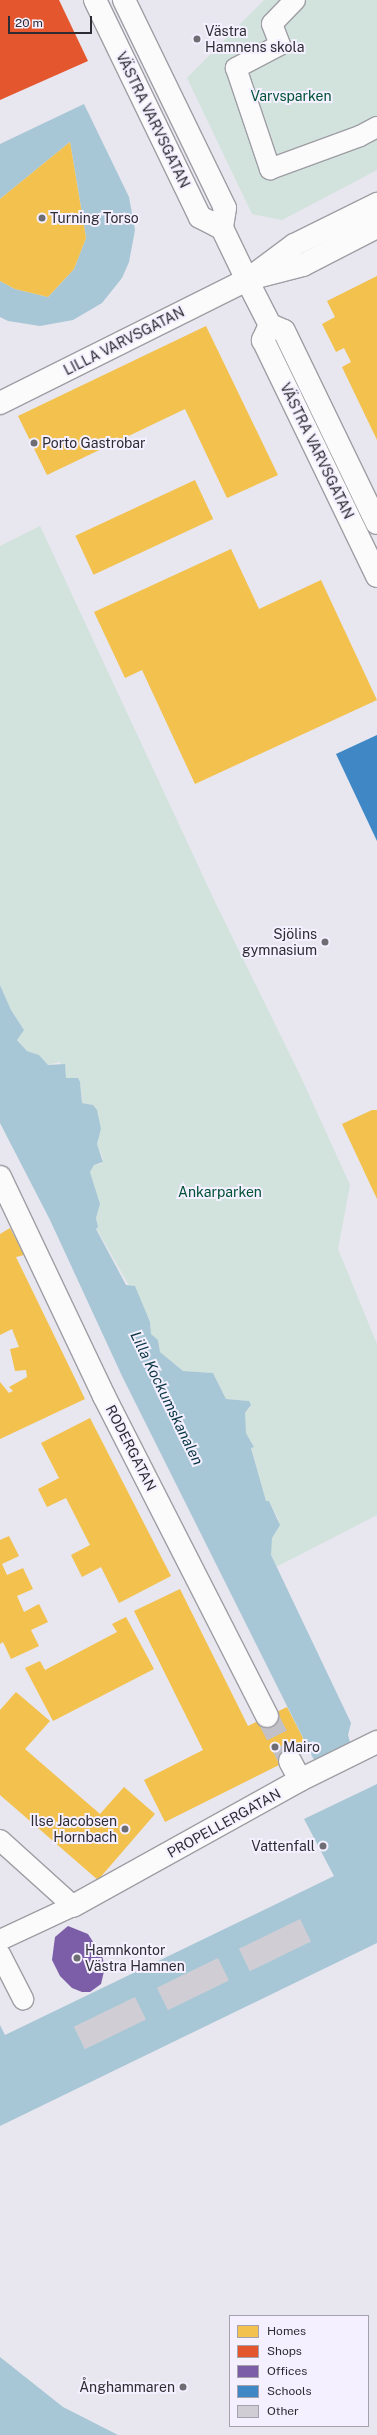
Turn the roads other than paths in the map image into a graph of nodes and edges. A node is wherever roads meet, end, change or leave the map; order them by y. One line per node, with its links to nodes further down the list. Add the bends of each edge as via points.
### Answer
1 (95, 0): 7 (street, VÄSTRA VARVSGATAN, via 200,218)
2 (124, 0): 7 (street, VÄSTRA VARVSGATAN, via 225,208)
3 (295, 0): 4 (street, via 272,24 280,45 236,68 270,169 360,136)
4 (377, 127)
5 (377, 204): 8 (street, LILLA VARVSGATAN, via 294,245)
6 (377, 227): 8 (street, LILLA VARVSGATAN, via 303,264)
7 (222, 228): 8 (street)
8 (247, 280): 9 (street); 10 (street, LILLA VARVSGATAN)
9 (270, 325): 11 (street, VÄSTRA VARVSGATAN, via 284,331); 12 (street, VÄSTRA VARVSGATAN, via 263,340)
10 (0, 403)
11 (377, 523)
12 (377, 576)
13 (0, 1177): 14 (street, RODERGATAN, via 104,1396)
14 (267, 1716)
15 (377, 1742): 17 (street, PROPELLERGATAN)
16 (290, 1761): 17 (street)
17 (300, 1780): 19 (street, PROPELLERGATAN)
18 (0, 1840): 19 (street)
19 (73, 1906): 20 (street)
20 (0, 1940)
21 (0, 1954): 22 (street)
22 (23, 1999)

